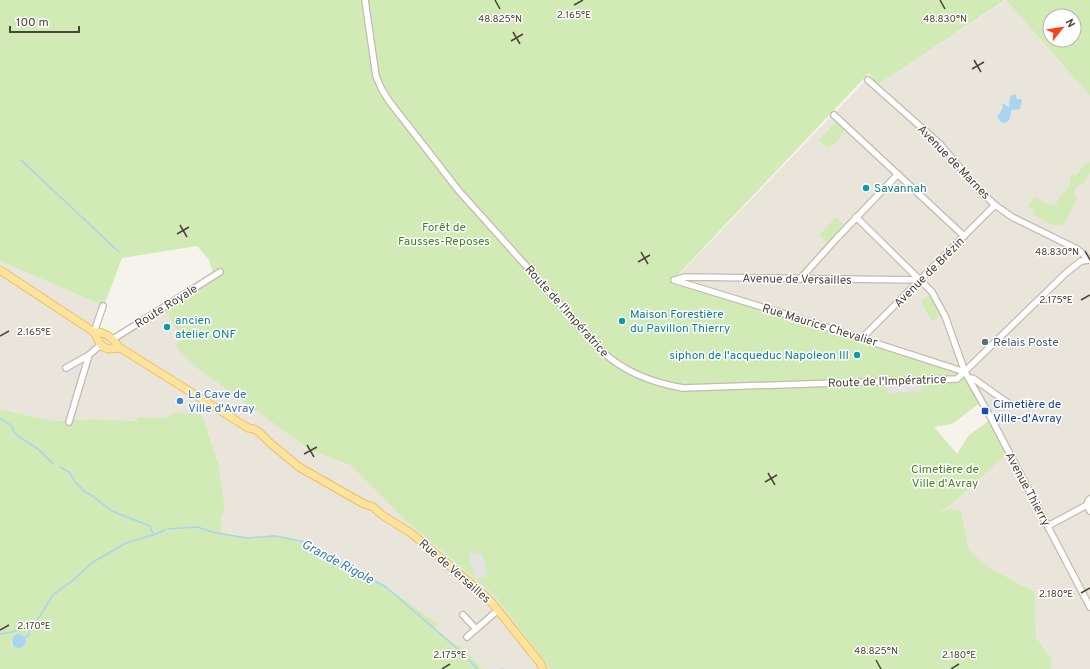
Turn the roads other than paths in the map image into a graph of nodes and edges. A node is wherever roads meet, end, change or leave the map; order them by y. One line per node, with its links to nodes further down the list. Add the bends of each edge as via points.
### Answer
1 (365, 0): 22 (street, Route de l'Impératrice, via 376,76 389,101 459,191 615,363 644,378 683,388 957,379)
2 (868, 80): 5 (street, Avenue de Marnes, via 940,144 978,190)
3 (834, 115): 4 (street)
4 (898, 174): 6 (street); 7 (street)
5 (995, 205): 7 (street, Avenue de Brézin); 8 (street, Avenue de Marnes, via 1012,217 1076,250)
6 (856, 218): 11 (street); 13 (street, Avenue Thierry)
7 (964, 236): 13 (street, Avenue de Brézin)
8 (1088, 260): 22 (street, via 1079,262 1063,275)
9 (0, 270): 15 (main road)
10 (220, 272): 17 (street, Route Royale)
11 (800, 279): 12 (street, Avenue de Versailles, via 684,277); 13 (street, Avenue de Versailles)
12 (674, 280): 16 (street, Rue Maurice Chevalier)
13 (920, 280): 16 (street, Avenue de Brézin); 22 (street, Avenue Thierry, via 932,292 945,316)
14 (103, 306): 15 (street)
15 (96, 334): 17 (main road, via 101,332); 18 (main road, via 99,344); 20 (street)
16 (862, 338): 22 (street, Rue Maurice Chevalier)
17 (113, 339): 19 (main road)
18 (103, 346): 19 (main road, via 108,349); 20 (street)
19 (119, 348): 30 (main road, Rue de Versailles, via 248,428 299,467 412,534 482,593)
20 (90, 353): 21 (street); 25 (street)
21 (66, 368)
22 (965, 372): 23 (street, Avenue Thierry)
23 (969, 379): 24 (street, via 974,379); 28 (street, Avenue Thierry)
24 (1008, 402)
25 (69, 422)
26 (1088, 502): 27 (street); 28 (street)
27 (1090, 511)
28 (1048, 526): 29 (street, Avenue Thierry)
29 (1090, 607)
30 (498, 610): 32 (street); 34 (main road, Rue de Versailles)
31 (463, 615): 32 (street)
32 (476, 629): 33 (street)
33 (466, 637)
34 (542, 669)

